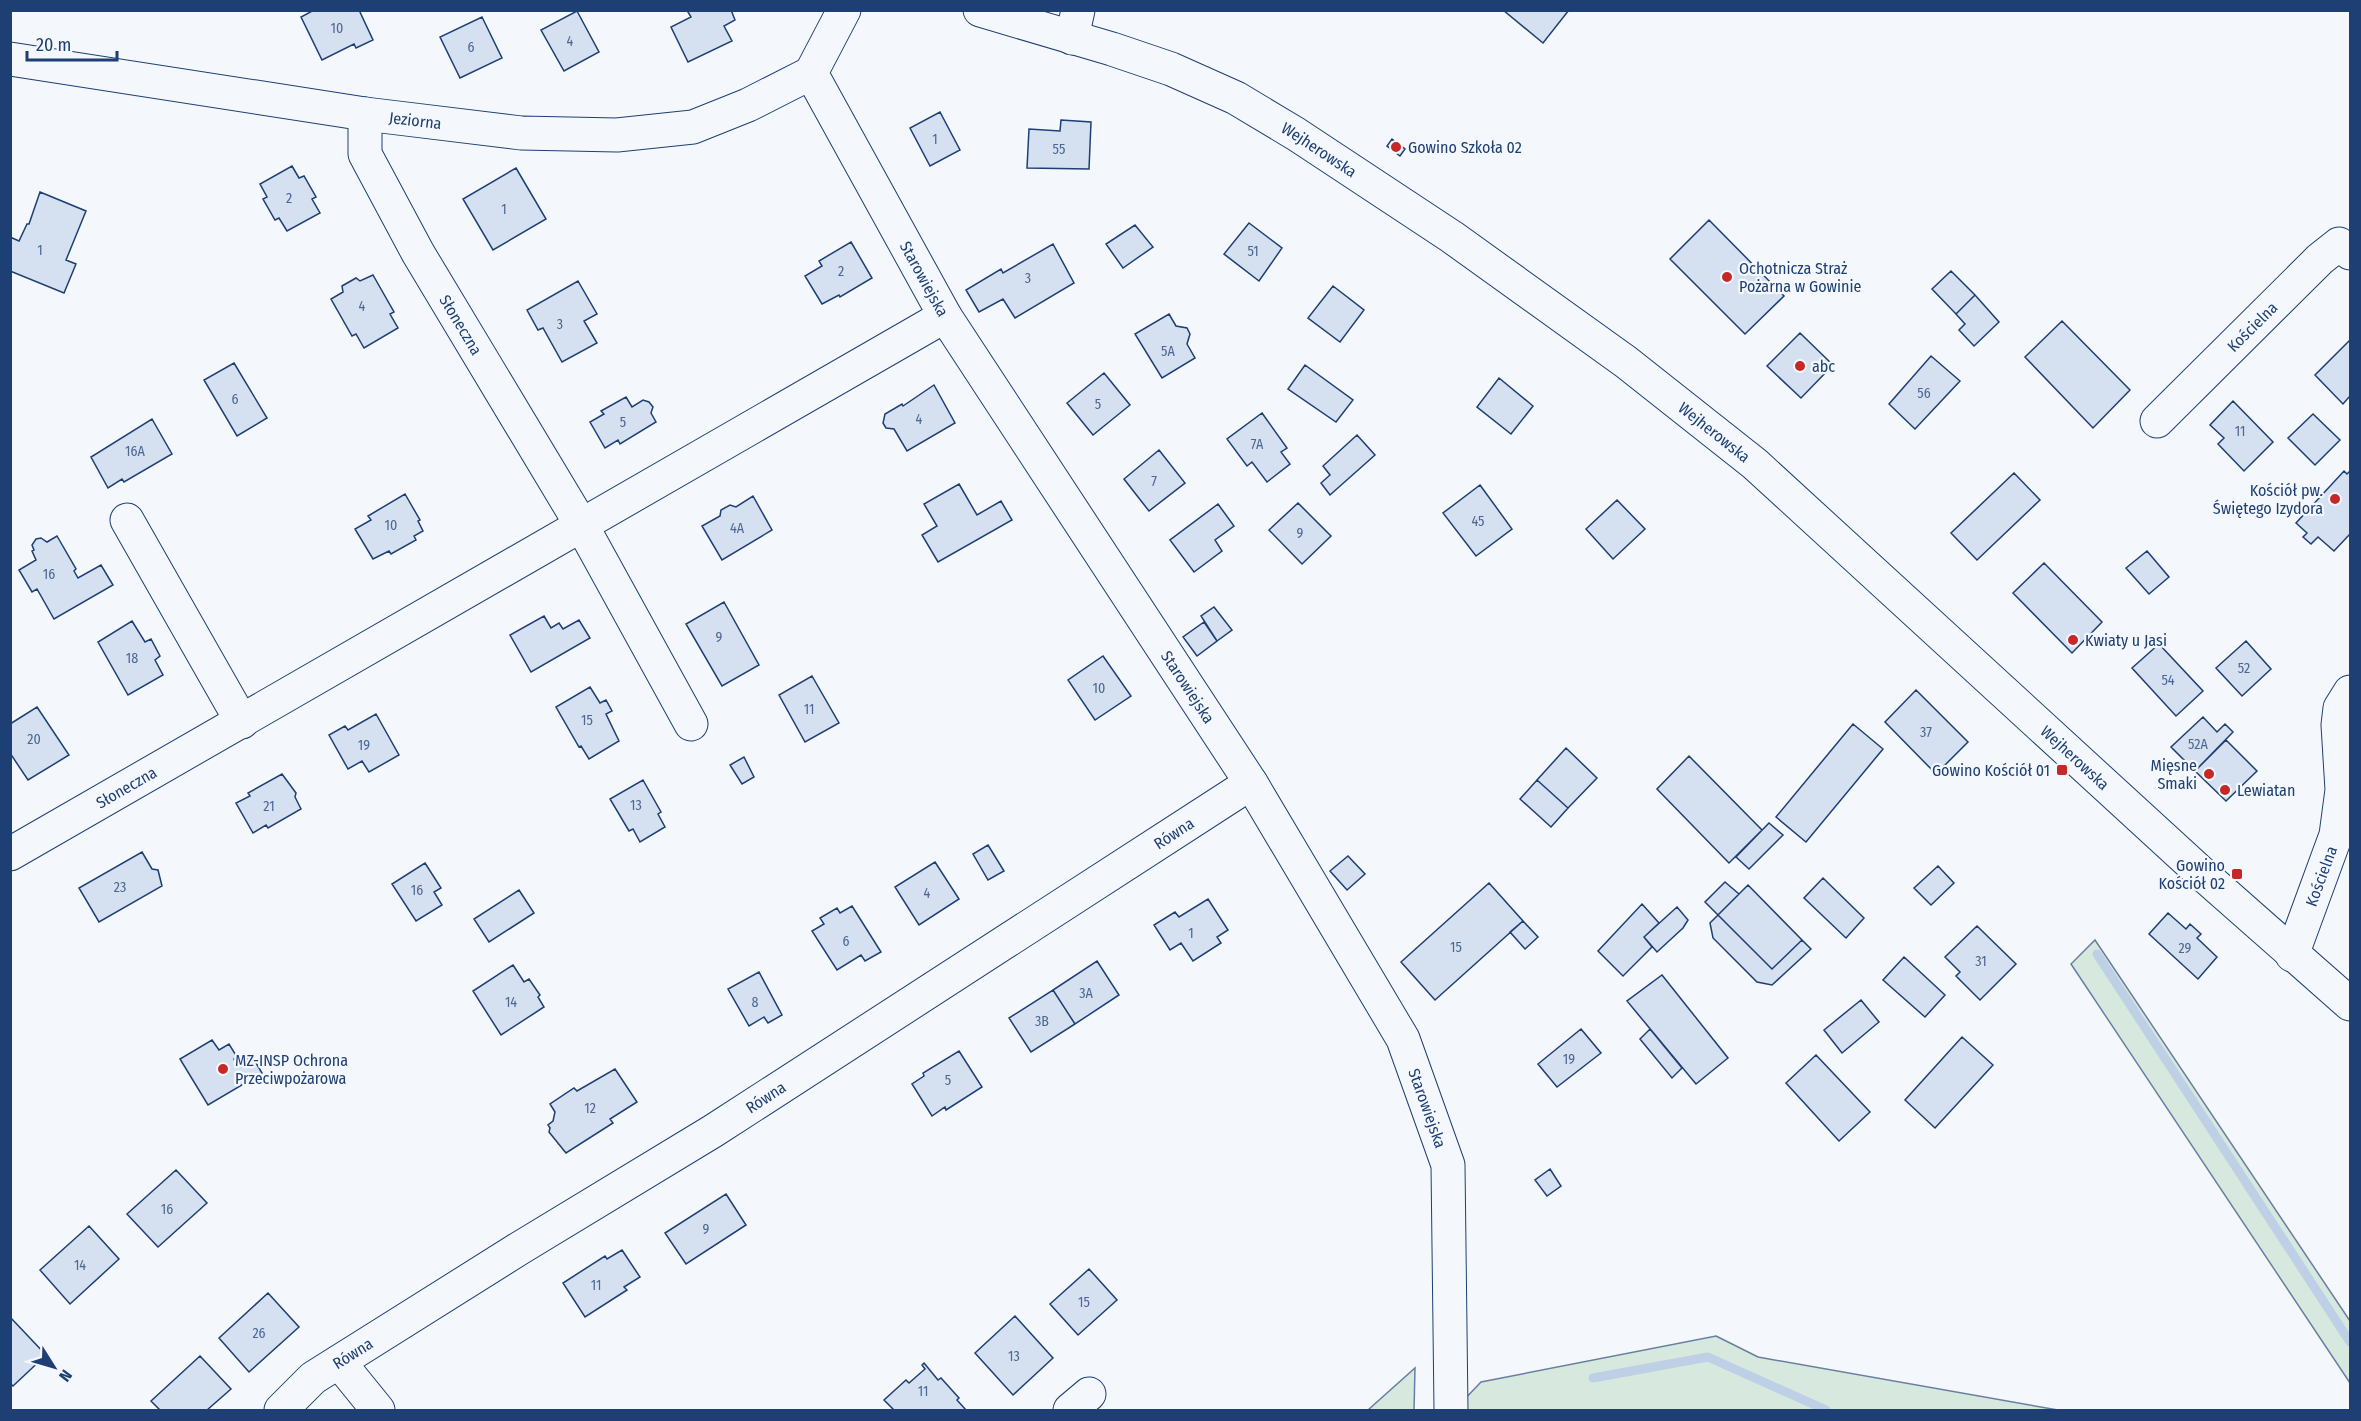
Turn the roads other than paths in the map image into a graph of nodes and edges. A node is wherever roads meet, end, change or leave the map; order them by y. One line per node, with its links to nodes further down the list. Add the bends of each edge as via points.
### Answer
1 (844, 10): 5 (street)
2 (980, 10): 3 (street, Wejherowska)
3 (1075, 24): 17 (street, Wejherowska, via 1236,98 1296,134 1452,237 1626,362 1755,464)
4 (10, 59): 6 (street, Jeziorna)
5 (811, 73): 6 (street, Jeziorna, via 693,127 617,135 521,133); 8 (street, Starowiejska)
6 (365, 114): 11 (street, Słoneczna, via 365,154 418,254)
7 (2350, 253): 9 (street, Kościelna, via 2339,244 2320,259)
8 (945, 316): 11 (street, Słoneczna); 15 (street, Starowiejska)
9 (2157, 421)
10 (127, 520): 13 (street)
11 (582, 526): 13 (street, Słoneczna); 14 (street, Słoneczna)
12 (2350, 692): 17 (street, Kościelna, via 2340,708 2338,725 2342,790 2336,835)
13 (242, 722): 16 (street, Słoneczna)
14 (691, 724)
15 (1251, 783): 19 (street, Równa, via 713,1131); 22 (street, Starowiejska, via 1403,1039 1449,1165)
16 (10, 854)
17 (2292, 955): 18 (street, Wejherowska)
18 (2350, 1004)
19 (339, 1362): 20 (street, Równa, via 313,1378); 21 (street)
20 (282, 1410)
21 (378, 1410)
22 (1451, 1410)

